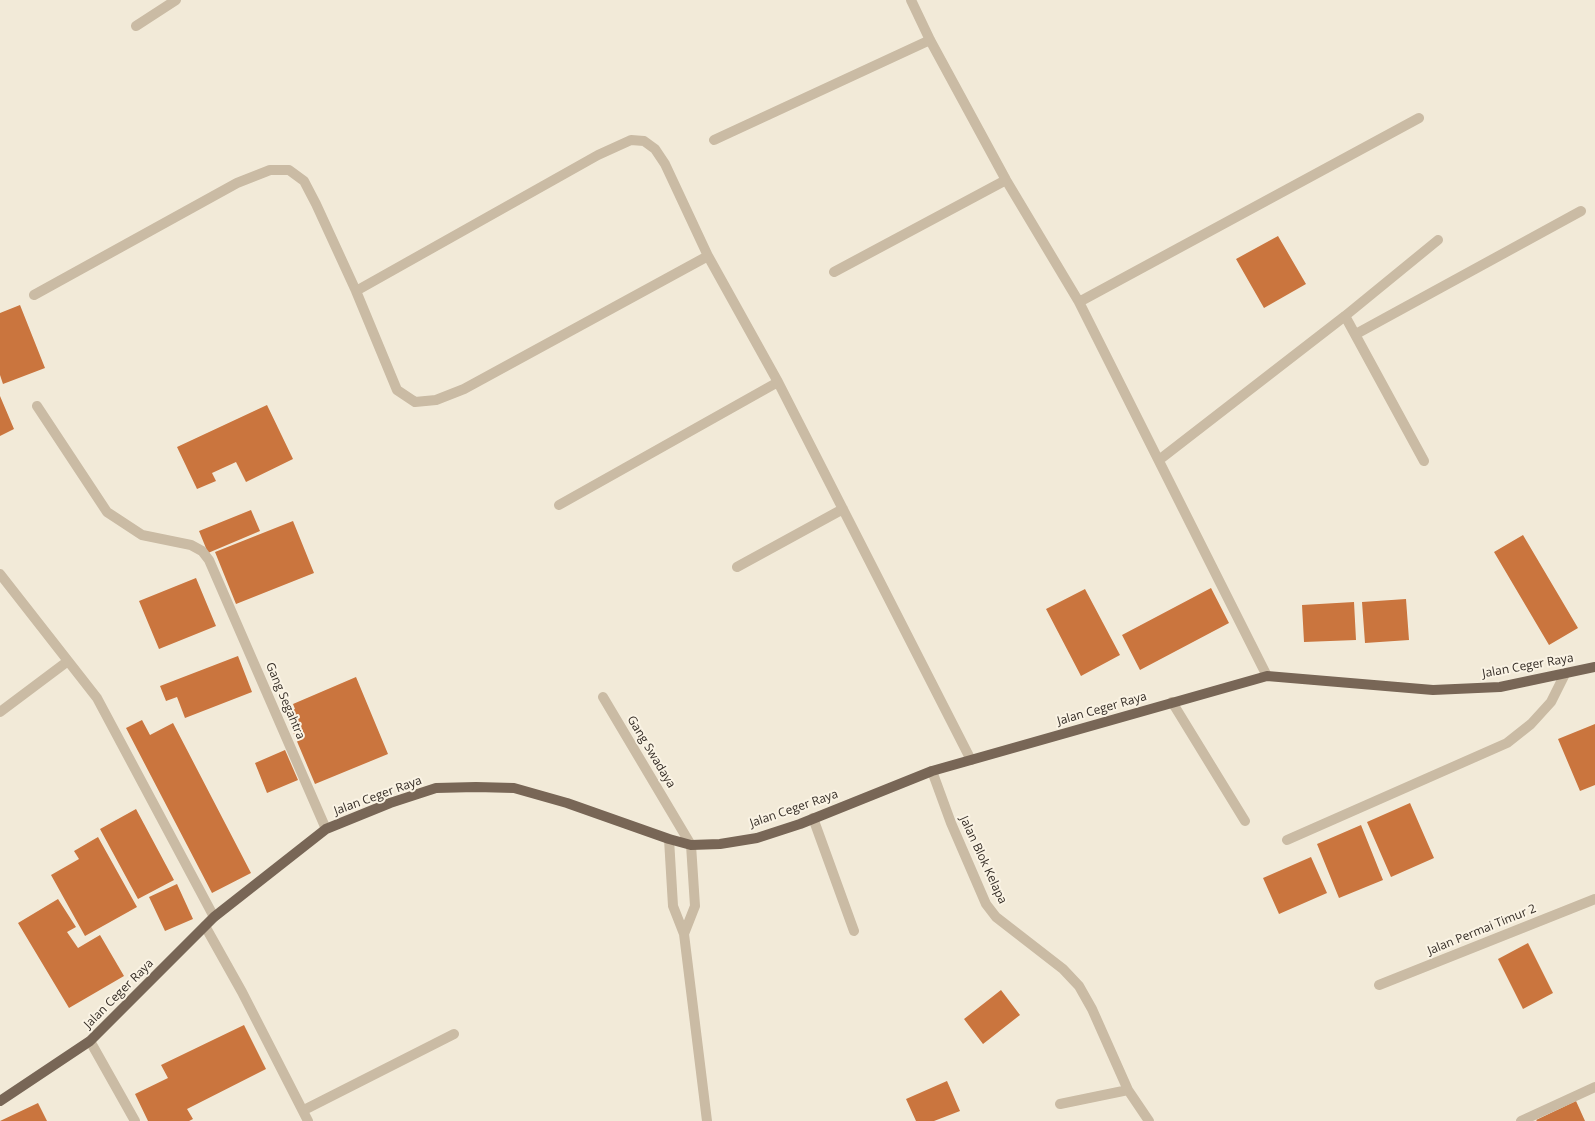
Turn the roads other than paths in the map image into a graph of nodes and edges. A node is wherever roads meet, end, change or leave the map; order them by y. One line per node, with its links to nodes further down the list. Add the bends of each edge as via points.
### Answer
1 (176, 0): 3 (street)
2 (911, 0): 4 (street)
3 (136, 26)
4 (930, 40): 6 (street); 7 (street)
5 (1420, 118): 14 (street)
6 (714, 140)
7 (1006, 180): 11 (street); 14 (street)
8 (1581, 211): 16 (street)
9 (1438, 240): 15 (street)
10 (708, 256): 12 (street, via 464,389 436,400 415,402 397,390); 12 (street, via 655,148 644,141 631,140 598,155); 17 (street)
11 (834, 272)
12 (356, 291): 13 (street, via 304,181 289,170 270,170 237,183)
13 (34, 296)
14 (1079, 302): 19 (street)
15 (1345, 316): 16 (street); 19 (street)
16 (1356, 334): 20 (street)
17 (778, 382): 21 (street); 22 (street)
18 (37, 406): 36 (street, Gang Segahtra, via 107,512 142,535 191,545 202,551 209,560)
19 (1159, 460): 28 (street)
20 (1424, 461)
21 (559, 505)
22 (843, 508): 23 (street); 32 (street)
23 (737, 567)
24 (0, 574): 25 (street)
25 (68, 661): 31 (street); 41 (street, via 97,698)
26 (1595, 667): 27 (main road, Jalan Ceger Raya)
27 (1565, 674): 28 (main road, Jalan Ceger Raya, via 1500,687 1433,690); 38 (street, via 1551,702 1531,724 1507,743)
28 (1267, 676): 30 (main road, Jalan Ceger Raya)
29 (603, 697): 39 (street, Gang Swadaya)
30 (1172, 702): 32 (main road, Jalan Ceger Raya); 35 (street)
31 (0, 712)
32 (971, 760): 33 (main road, Jalan Ceger Raya)
33 (932, 771): 34 (main road, Jalan Ceger Raya); 49 (street, Jalan Blok Kelapa, via 986,904 996,917 1063,969 1079,986)
34 (813, 818): 39 (main road, Jalan Ceger Raya, via 757,838 720,844); 43 (street)
35 (1245, 821)
36 (326, 829): 37 (main road, Jalan Ceger Raya, via 390,803 436,788 514,788 567,803); 41 (main road, Jalan Ceger Raya)
37 (669, 839): 39 (main road, Jalan Ceger Raya); 44 (street, via 672,906)
38 (1287, 840)
39 (691, 845): 44 (street, via 695,906)
40 (1595, 899): 45 (street, Jalan Permai Timur 2)
41 (214, 917): 42 (main road, Jalan Ceger Raya)
42 (205, 926): 47 (main road, Jalan Ceger Raya); 52 (street)
43 (854, 931)
44 (684, 934): 55 (street)
45 (1379, 985)
46 (454, 1034): 52 (street)
47 (90, 1041): 50 (main road, Jalan Ceger Raya); 53 (street)
48 (1595, 1087): 57 (street)
49 (1128, 1090): 51 (street); 56 (street, Jalan Blok Kelapa)
50 (0, 1101)
51 (1060, 1104)
52 (304, 1110): 54 (street)
53 (135, 1121)
54 (308, 1121)
55 (707, 1121)
56 (1150, 1121)
57 (1521, 1121)

